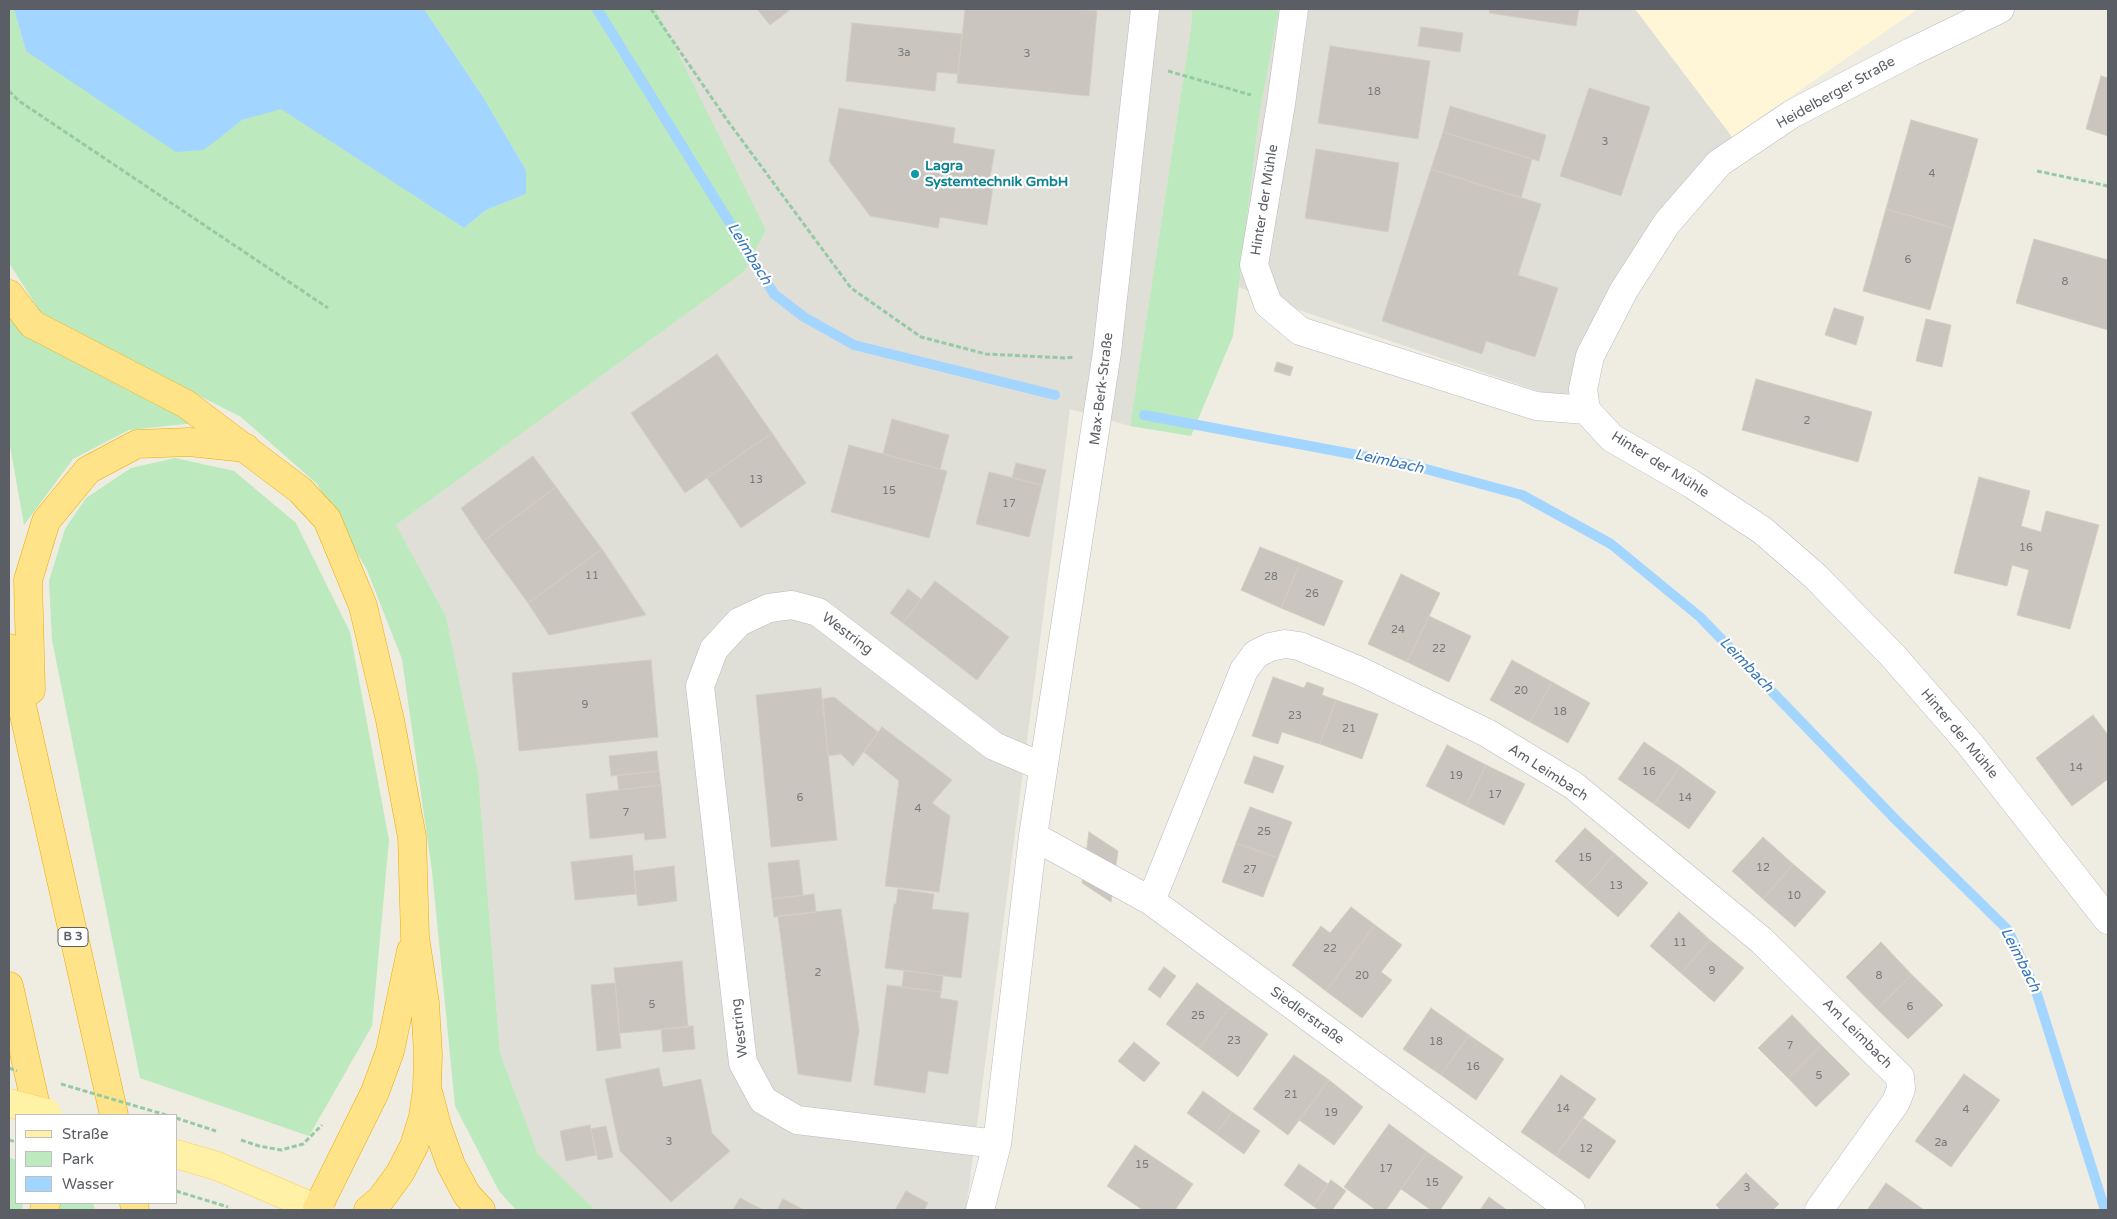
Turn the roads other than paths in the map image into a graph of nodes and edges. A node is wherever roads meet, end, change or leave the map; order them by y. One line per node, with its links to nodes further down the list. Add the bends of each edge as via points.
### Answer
1 (1145, 9): 9 (street, Max-Berk-Straße, via 1106,362)
2 (1294, 9): 5 (street, Hinter der Mühle, via 1254,265 1268,304 1300,331 1536,406)
3 (2000, 9): 5 (street, Heidelberger Straße, via 1792,114 1719,163 1667,223 1624,290 1590,356 1582,389)
4 (9, 294): 6 (highway, via 32,324 186,404)
5 (1586, 410): 12 (street, Hinter der Mühle, via 1612,438 1762,530 1815,576 1893,656 1969,743)
6 (246, 448): 8 (highway, via 190,442 137,444 88,470 46,521 28,580); 13 (highway, via 300,490 327,519 363,606 390,720 412,837)
7 (9, 648): 8 (highway, B 3)
8 (32, 759): 19 (highway, B 3)
9 (1043, 767): 10 (street); 20 (street, Westring, via 994,746 818,612 792,605 769,608 739,622 714,649 700,686 743,1063 763,1100 797,1120)
10 (1034, 836): 11 (street, Siedlerstraße); 20 (street)
11 (1151, 901): 26 (street, Siedlerstraße); 27 (street, Am Leimbach, via 1244,670 1256,654 1285,644 1299,646 1360,671 1487,733 1573,786 1761,940 1900,1077 1901,1089 1896,1102)
12 (2108, 920)
13 (414, 937): 15 (highway, via 425,1003); 22 (highway, via 390,1050 375,1092)
14 (9, 986): 17 (highway)
15 (427, 1089): 23 (highway, via 414,1146 400,1173); 24 (highway, via 451,1165 467,1195)
16 (9, 1103): 18 (main road, bridge)
17 (38, 1114)
18 (50, 1114)
19 (114, 1114)
20 (997, 1144): 25 (street)
21 (178, 1155): 22 (main road, via 217,1166)
22 (319, 1210)
23 (368, 1210)
24 (481, 1210)
25 (980, 1210)
26 (1571, 1210)
27 (1819, 1210)

